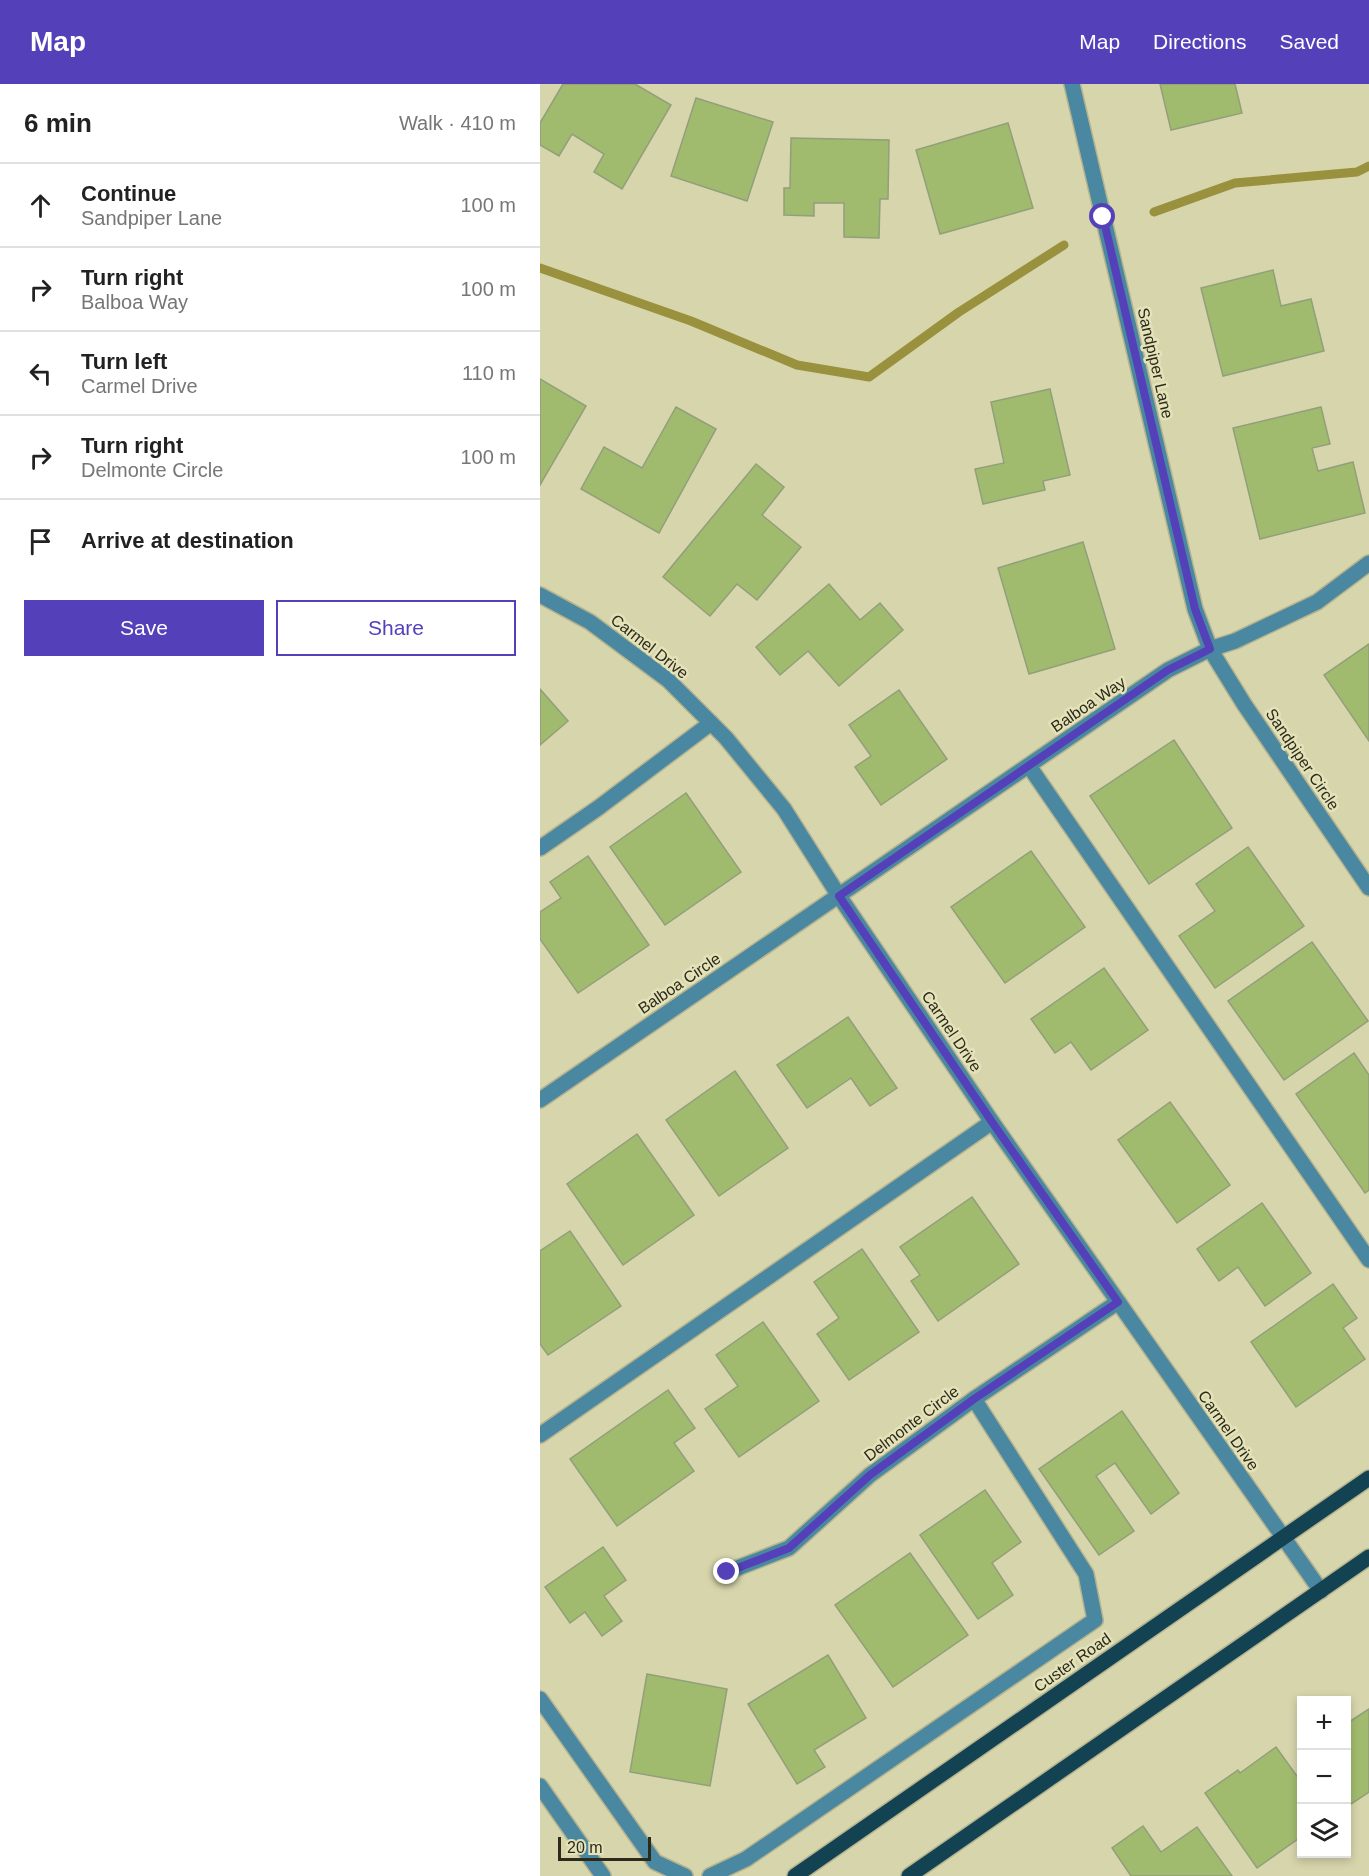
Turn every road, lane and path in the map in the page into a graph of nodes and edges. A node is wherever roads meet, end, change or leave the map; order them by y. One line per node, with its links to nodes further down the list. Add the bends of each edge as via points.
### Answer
1 (1072, 84): 4 (street, Sandpiper Lane, via 1195,609)
2 (1369, 563): 4 (street, Balboa Way, via 1317,602)
3 (540, 595): 5 (street, Carmel Drive, via 599,628 668,680)
4 (1210, 649): 6 (street, Balboa Way, via 1168,670); 8 (street, Sandpiper Circle)
5 (711, 723): 7 (street); 9 (street, Carmel Drive, via 784,808)
6 (1029, 766): 9 (street, Balboa Way); 12 (street)
7 (540, 848)
8 (1369, 888)
9 (839, 896): 10 (street, Balboa Circle); 11 (street, Carmel Drive)
10 (540, 1101)
11 (992, 1122): 13 (street, Carmel Drive); 15 (street)
12 (1369, 1260)
13 (1118, 1302): 14 (street, Delmonte Circle); 17 (street, Carmel Drive)
14 (974, 1399): 19 (street, Delmonte Circle, via 870,1475 789,1548); 25 (street, via 1086,1574 1095,1620 746,1859)
15 (540, 1435)
16 (1369, 1478): 17 (main road, Custer Road)
17 (1283, 1538): 20 (street, Carmel Drive); 26 (main road, Custer Road)
18 (1369, 1557): 20 (main road)
19 (727, 1572)
20 (1320, 1591): 27 (main road)
21 (540, 1699): 24 (street, via 655,1862)
22 (540, 1786): 23 (street)
23 (603, 1876)
24 (685, 1876)
25 (710, 1876)
26 (795, 1876)
27 (909, 1876)

